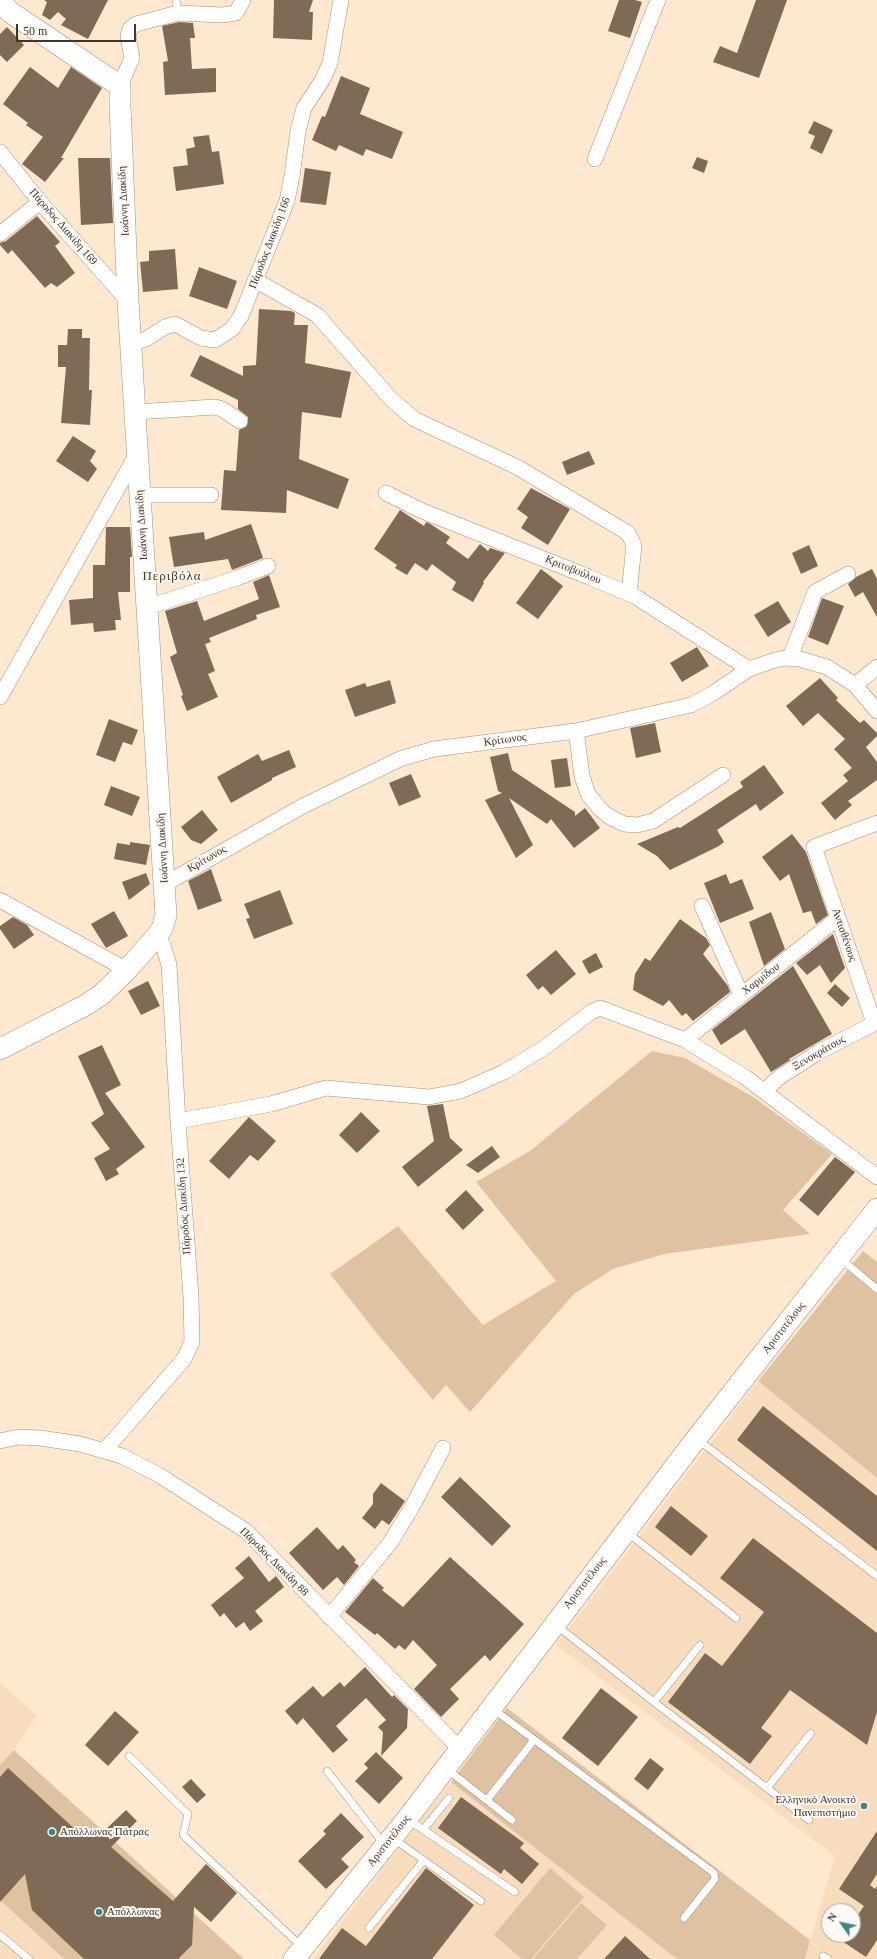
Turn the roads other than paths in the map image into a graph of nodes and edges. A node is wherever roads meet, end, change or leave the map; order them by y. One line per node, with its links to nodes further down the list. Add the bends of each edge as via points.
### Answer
1 (243, 0): 4 (street, via 236,13 223,15)
2 (341, 0): 11 (street, Πάροδος Διακίδη 166, via 330,63 304,108 288,195)
3 (658, 0): 8 (street)
4 (177, 7): 6 (street, via 130,29 128,36 132,58)
5 (3, 8): 6 (street)
6 (120, 86): 12 (street, Ιωάννη Διακίδη)
7 (0, 152): 9 (street, Πάροδος Διακίδη 169)
8 (595, 159)
9 (40, 202): 10 (street); 12 (street, Πάροδος Διακίδη 169)
10 (0, 234)
11 (255, 280): 13 (street, Πάροδος Διακίδη 166, via 236,323 227,333 215,340 200,338 175,324); 22 (street, via 317,315 392,399 414,419 517,467 628,533 634,545)
12 (128, 301): 13 (street, Ιωάννη Διακίδη)
13 (131, 344): 14 (street, Ιωάννη Διακίδη)
14 (135, 412): 15 (street, via 215,407); 16 (street, Ιωάννη Διακίδη)
15 (240, 421)
16 (138, 452): 18 (street, Ιωάννη Διακίδη); 28 (street)
17 (386, 494): 22 (street, Κριτοβούλου)
18 (140, 495): 19 (street); 23 (street, Ιωάννη Διακίδη)
19 (211, 495)
20 (268, 566): 23 (street)
21 (848, 574): 24 (street, via 815,592)
22 (629, 594): 26 (street, Κριτοβούλου, via 659,610)
23 (148, 607): 33 (street, Ιωάννη Διακίδη)
24 (790, 658): 26 (street, Κρίτωνος); 27 (street, Κρίτωνος, via 821,664)
25 (877, 667): 27 (street)
26 (749, 669): 30 (street, Κρίτωνος, via 694,704)
27 (855, 685): 29 (street, Κρίτωνος)
28 (0, 697)
29 (877, 711)
30 (576, 731): 31 (street, via 582,776 588,794 600,809 624,824 653,822); 33 (street, Κρίτωνος, via 434,750 400,759 303,806)
31 (723, 775)
32 (877, 823): 36 (street, Αντισθένους, via 814,847)
33 (165, 884): 37 (street, Ιωάννη Διακίδη, via 166,915)
34 (0, 900): 38 (street)
35 (702, 906): 39 (street)
36 (838, 918): 39 (street, Χαρμίδου); 40 (street, Αντισθένους)
37 (158, 935): 38 (street, Ιωάννη Διακίδη); 44 (street, Πάροδος Διακίδη 132, via 169,965)
38 (127, 970): 42 (street, Ιωάννη Διακίδη, via 93,1001)
39 (741, 994): 41 (street, Χαρμίδου)
40 (876, 1022): 43 (street, Ξενοκράτους, via 839,1041)
41 (685, 1040): 43 (street); 44 (street, via 600,1008 544,1048 504,1072 461,1091 428,1096 326,1088 271,1104)
42 (0, 1049)
43 (764, 1090): 45 (street)
44 (178, 1121): 52 (street, Πάροδος Διακίδη 132, via 192,1342 184,1359)
45 (877, 1177)
46 (877, 1209): 47 (street, Αριστοτέλους)
47 (839, 1257): 48 (lane); 49 (street, Αριστοτέλους)
48 (877, 1289)
49 (696, 1439): 53 (street, Αριστοτέλους); 54 (lane)
50 (0, 1441): 52 (street, Πάροδος Διακίδη 88, via 18,1437 40,1438)
51 (443, 1448): 55 (street, via 390,1543)
52 (105, 1450): 55 (street, Πάροδος Διακίδη 88, via 154,1472 246,1531)
53 (625, 1531): 56 (lane); 57 (street, Αριστοτέλους)
54 (877, 1576)
55 (329, 1617): 63 (street, Πάροδος Διακίδη 88)
56 (736, 1618)
57 (554, 1623): 59 (lane); 60 (street, Αριστοτέλους)
58 (700, 1645): 59 (lane)
59 (654, 1702): 67 (lane)
60 (492, 1707): 62 (lane); 63 (street, Αριστοτέλους)
61 (811, 1733): 67 (lane)
62 (534, 1740): 69 (lane); 77 (lane, via 714,1873 715,1879)
63 (460, 1749): 65 (street, Αριστοτέλους)
64 (128, 1756): 80 (lane, via 188,1814 183,1835)
65 (446, 1768): 69 (lane); 72 (street, Αριστοτέλους)
66 (327, 1771): 73 (lane)
67 (767, 1788): 71 (lane)
68 (449, 1798): 72 (lane)
69 (487, 1800): 70 (lane)
70 (512, 1820)
71 (809, 1820)
72 (415, 1825): 73 (street, Αριστοτέλους); 75 (lane)
73 (389, 1842): 74 (lane); 80 (street, Αριστοτέλους)
74 (424, 1860): 76 (lane); 78 (lane)
75 (515, 1892)
76 (481, 1901)
77 (684, 1918)
78 (369, 1928)
79 (0, 1934): 81 (lane)
80 (299, 1954)
81 (29, 1959)

